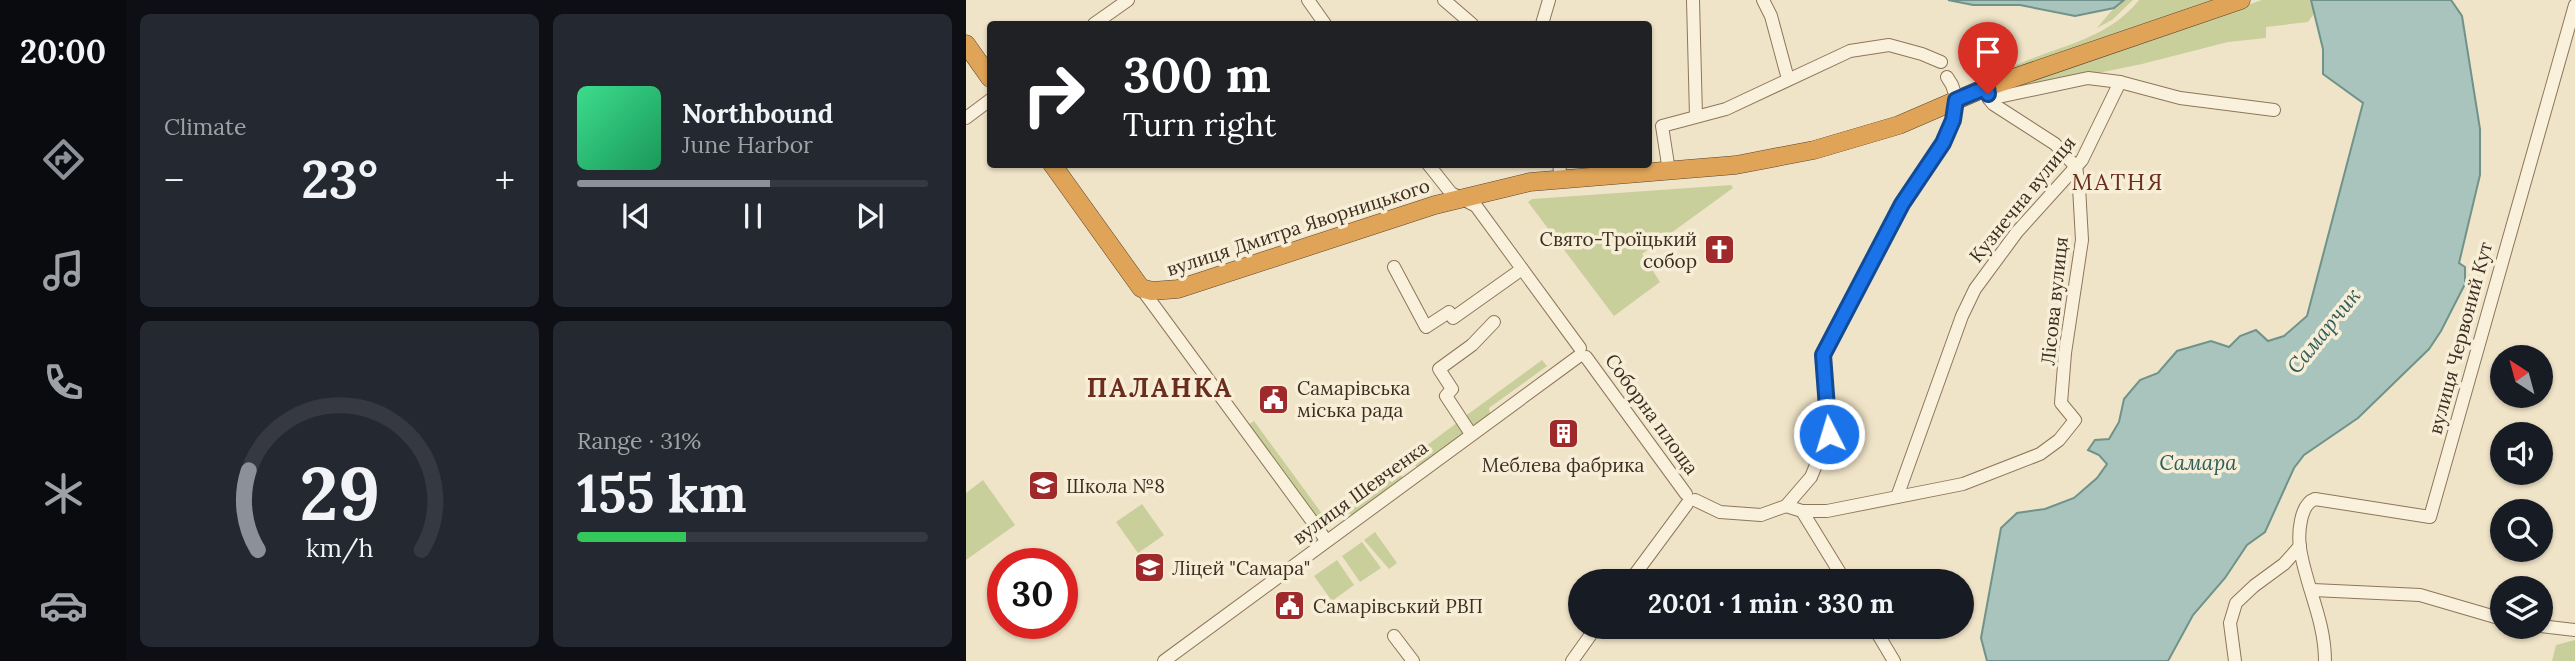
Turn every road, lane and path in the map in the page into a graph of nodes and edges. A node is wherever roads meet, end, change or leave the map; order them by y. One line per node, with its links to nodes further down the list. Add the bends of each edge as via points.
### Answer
1 (1128, 0): 9 (street)
2 (1308, 0): 10 (street)
3 (1444, 0): 11 (street)
4 (1549, 0): 12 (street)
5 (1693, 0): 23 (street)
6 (1763, 0): 17 (street)
7 (2238, 1): 19 (highway, вулиця Дмитра Яворницького)
8 (2575, 5): 42 (street, вулиця Червоний Кут, via 2430,517 2315,499 2304,506)
9 (1098, 21)
10 (1323, 21)
11 (1468, 21)
12 (1543, 21)
13 (966, 44): 15 (highway)
14 (1941, 62): 17 (street, via 1889,45 1850,51)
15 (987, 74)
16 (1947, 77): 20 (street)
17 (1788, 79): 23 (street, via 1726,108)
18 (2120, 82): 19 (street, via 2088,78); 22 (street, via 2180,98); 25 (street, Кузнечна вулиця)
19 (1988, 93): 20 (highway, вулиця Дмитра Яворницького); 25 (street, via 1993,104 2055,144)
20 (1956, 100): 28 (highway, вулиця Дмитра Яворницького, via 1899,125 1814,150 1736,165); 39 (street, via 1943,143 1902,204 1823,355 1829,434 1811,478)
21 (987, 102): 24 (street)
22 (2274, 110)
23 (1696, 116): 28 (street, via 1662,126)
24 (966, 118)
25 (2076, 167): 37 (street, Кузнечна вулиця, via 2017,232 1975,289); 37 (street, Лісова вулиця, via 2082,240 2062,403 2075,419 2060,440 2040,454 1963,484)
26 (1055, 168): 33 (highway)
27 (1431, 168): 30 (street, Соборна площа, via 1444,187)
28 (1669, 171): 29 (highway, вулиця Дмитра Яворницького)
29 (1560, 172): 30 (highway, вулиця Дмитра Яворницького)
30 (1460, 198): 32 (street, Соборна площа, via 1476,206); 33 (highway, вулиця Дмитра Яворницького, via 1178,289)
31 (1394, 267): 32 (street, via 1426,327 1449,312 1453,318)
32 (1522, 269): 35 (street, Соборна площа)
33 (1142, 288): 41 (street)
34 (1494, 322): 36 (street, via 1439,369 1452,389 1446,396)
35 (1582, 354): 36 (street, вулиця Шевченка); 38 (street, Соборна площа)
36 (1471, 434): 41 (street, вулиця Шевченка)
37 (1897, 497): 40 (street, via 1827,511)
38 (1689, 499): 39 (street, via 1720,512 1761,515); 43 (street)
39 (1786, 506): 40 (street)
40 (1802, 511): 44 (street)
41 (1326, 540): 52 (street, вулиця Шевченка)
42 (2300, 546): 45 (street, вулиця Червоний Кут); 56 (street, via 2236,603 2230,623)
43 (1639, 569)
44 (1838, 569)
45 (2313, 590): 46 (street, via 2420,595); 57 (street, вулиця Червоний Кут)
46 (2490, 616)
47 (2553, 627): 48 (street)
48 (2575, 630)
49 (1394, 636): 53 (street)
50 (1588, 639): 54 (street)
51 (1881, 639): 55 (street)
52 (1164, 661)
53 (1413, 661)
54 (1572, 661)
55 (1894, 661)
56 (2235, 661)
57 (2325, 661)

